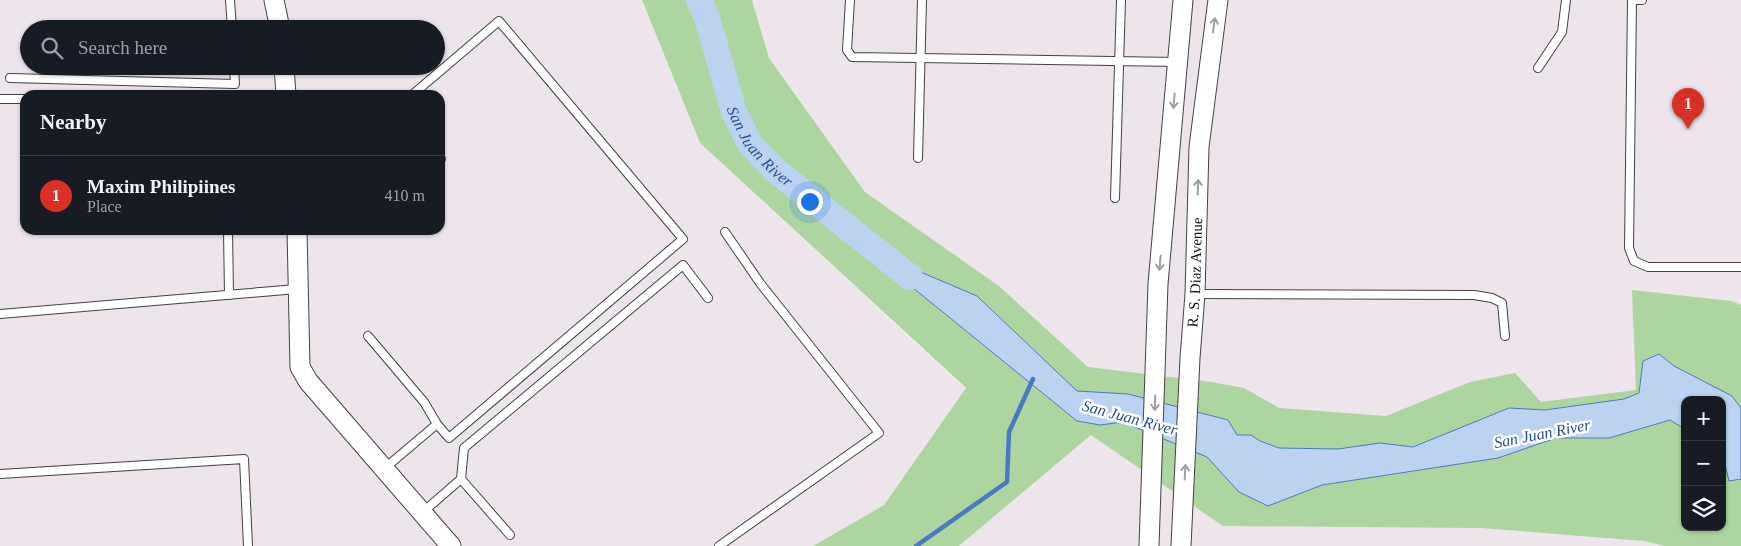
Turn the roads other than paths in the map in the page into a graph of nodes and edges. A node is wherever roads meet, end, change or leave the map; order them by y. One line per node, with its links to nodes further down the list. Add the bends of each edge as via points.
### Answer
1 (230, 0): 11 (lane)
2 (274, 0): 12 (street)
3 (850, 0): 13 (lane, via 847,50 852,57)
4 (922, 0): 13 (lane)
5 (1121, 0): 14 (lane)
6 (1183, 0): 15 (street)
7 (1218, 0): 33 (street, R. S. Diaz Avenue, one-way to 7, via 1199,148)
8 (1566, 0): 17 (lane, via 1562,32)
9 (1632, 0): 10 (lane); 31 (lane, via 1629,248 1634,260 1648,266)
10 (1642, 0)
11 (231, 20)
12 (278, 20)
13 (920, 58): 14 (lane); 26 (lane)
14 (1119, 61): 15 (lane); 27 (lane)
15 (1177, 62): 48 (street, one-way to 48, via 1158,284)
16 (445, 67): 39 (lane, via 499,21 683,239 449,438)
17 (1538, 68)
18 (234, 75): 21 (lane, via 235,84)
19 (285, 75): 22 (street)
20 (436, 75): 23 (lane)
21 (10, 78)
22 (286, 90)
23 (418, 90)
24 (0, 99): 25 (lane)
25 (20, 99)
26 (918, 158)
27 (1115, 198)
28 (725, 232): 47 (lane, via 760,283 880,433)
29 (228, 235): 34 (lane)
30 (297, 235): 32 (street)
31 (1741, 267)
32 (299, 289): 34 (lane); 40 (street, via 300,367 308,381)
33 (1195, 294): 38 (lane, via 1474,295 1502,303); 49 (street, R. S. Diaz Avenue, one-way to 33)
34 (229, 295): 36 (lane)
35 (708, 298): 42 (lane, via 683,265 464,448)
36 (0, 314)
37 (368, 336): 39 (lane, via 424,402)
38 (1505, 336)
39 (437, 424): 40 (lane)
40 (385, 468): 43 (street)
41 (0, 474): 45 (lane, via 244,459)
42 (461, 480): 43 (lane); 44 (lane)
43 (423, 512): 46 (street)
44 (510, 535)
45 (248, 546)
46 (451, 546)
47 (719, 546)
48 (1149, 546)
49 (1181, 546)

